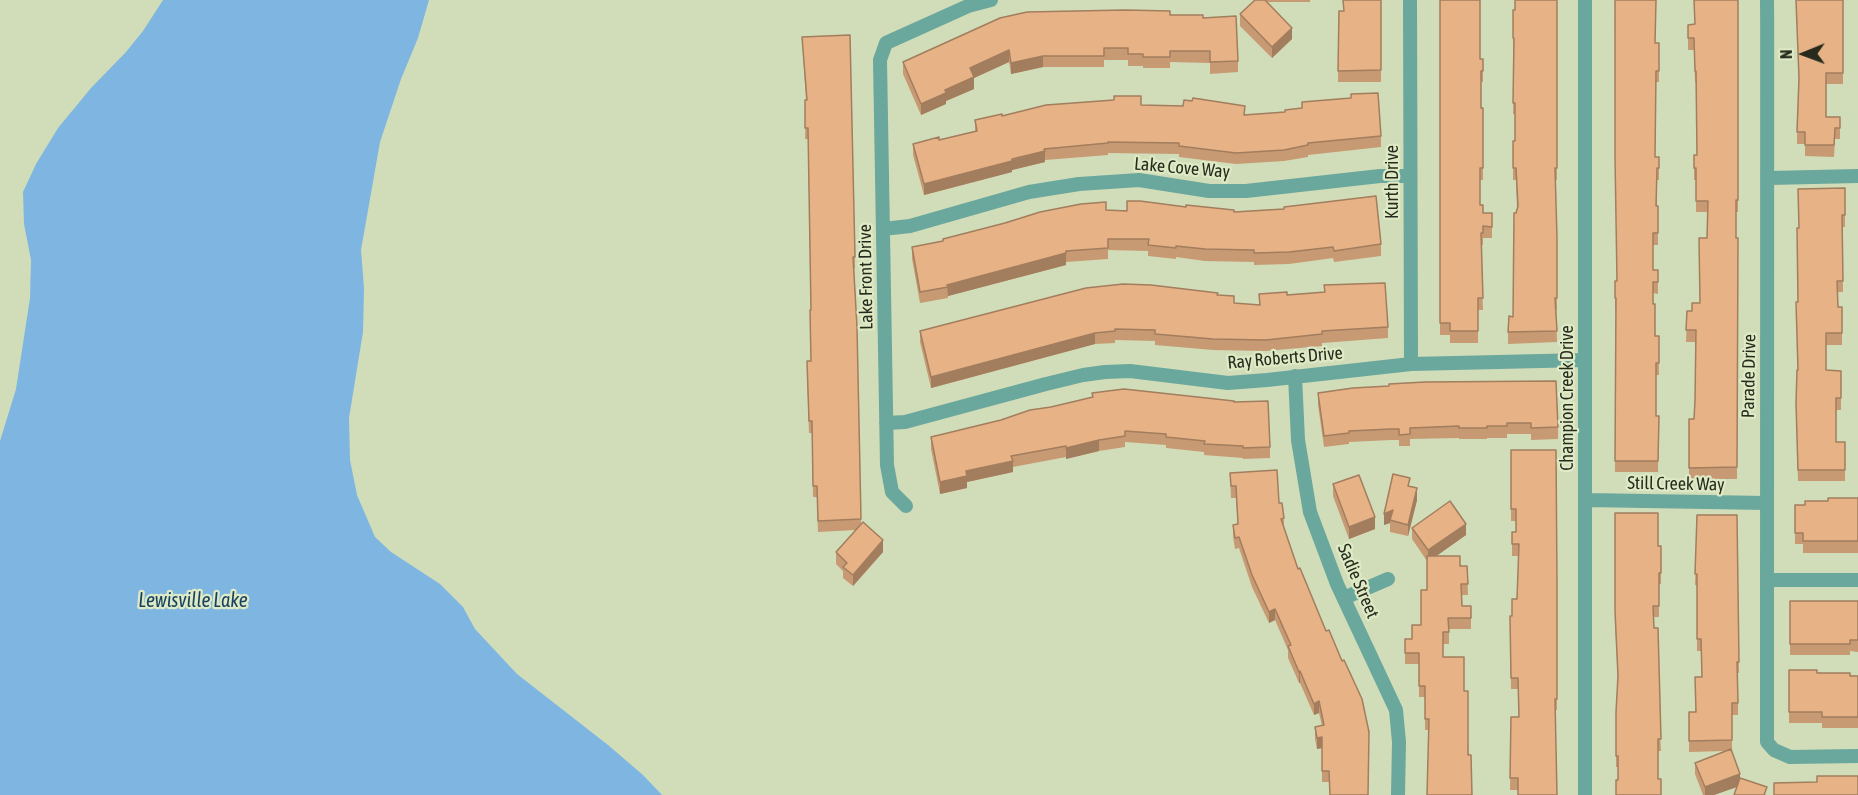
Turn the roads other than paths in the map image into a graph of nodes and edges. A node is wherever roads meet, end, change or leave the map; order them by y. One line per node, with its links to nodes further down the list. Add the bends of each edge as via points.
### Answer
1 (991, 0): 8 (street, Lake Front Drive, via 968,6 886,43 880,60)
2 (1410, 0): 5 (street, Kurth Drive)
3 (1585, 0): 9 (street, Champion Creek Drive)
4 (1767, 0): 7 (street, Parade Drive)
5 (1410, 176): 8 (street, Lake Cove Way, via 1246,191 1209,191 1139,180 1079,184 1029,192 910,226); 10 (street, Kurth Drive)
6 (1858, 176): 7 (street)
7 (1769, 178): 14 (street, Parade Drive)
8 (883, 229): 12 (street, Lake Front Drive)
9 (1585, 360): 10 (street, Ray Roberts Drive); 13 (street, Champion Creek Drive)
10 (1410, 364): 11 (street, Ray Roberts Drive)
11 (1296, 376): 12 (street, Ray Roberts Drive, via 1228,383 1130,371 1104,372 904,422); 19 (street, Sadie Street, via 1298,440 1310,512)
12 (886, 423): 15 (street, Lake Front Drive, via 892,492)
13 (1585, 500): 14 (street, Still Creek Way); 22 (street, Champion Creek Drive)
14 (1766, 503): 17 (street, Parade Drive)
15 (906, 506)
16 (1388, 579): 19 (street)
17 (1767, 580): 18 (street); 20 (street, Parade Drive, via 1767,742 1790,757)
18 (1858, 580)
19 (1344, 598): 21 (street, Sadie Street, via 1396,710)
20 (1858, 756)
21 (1398, 795)
22 (1585, 795)

